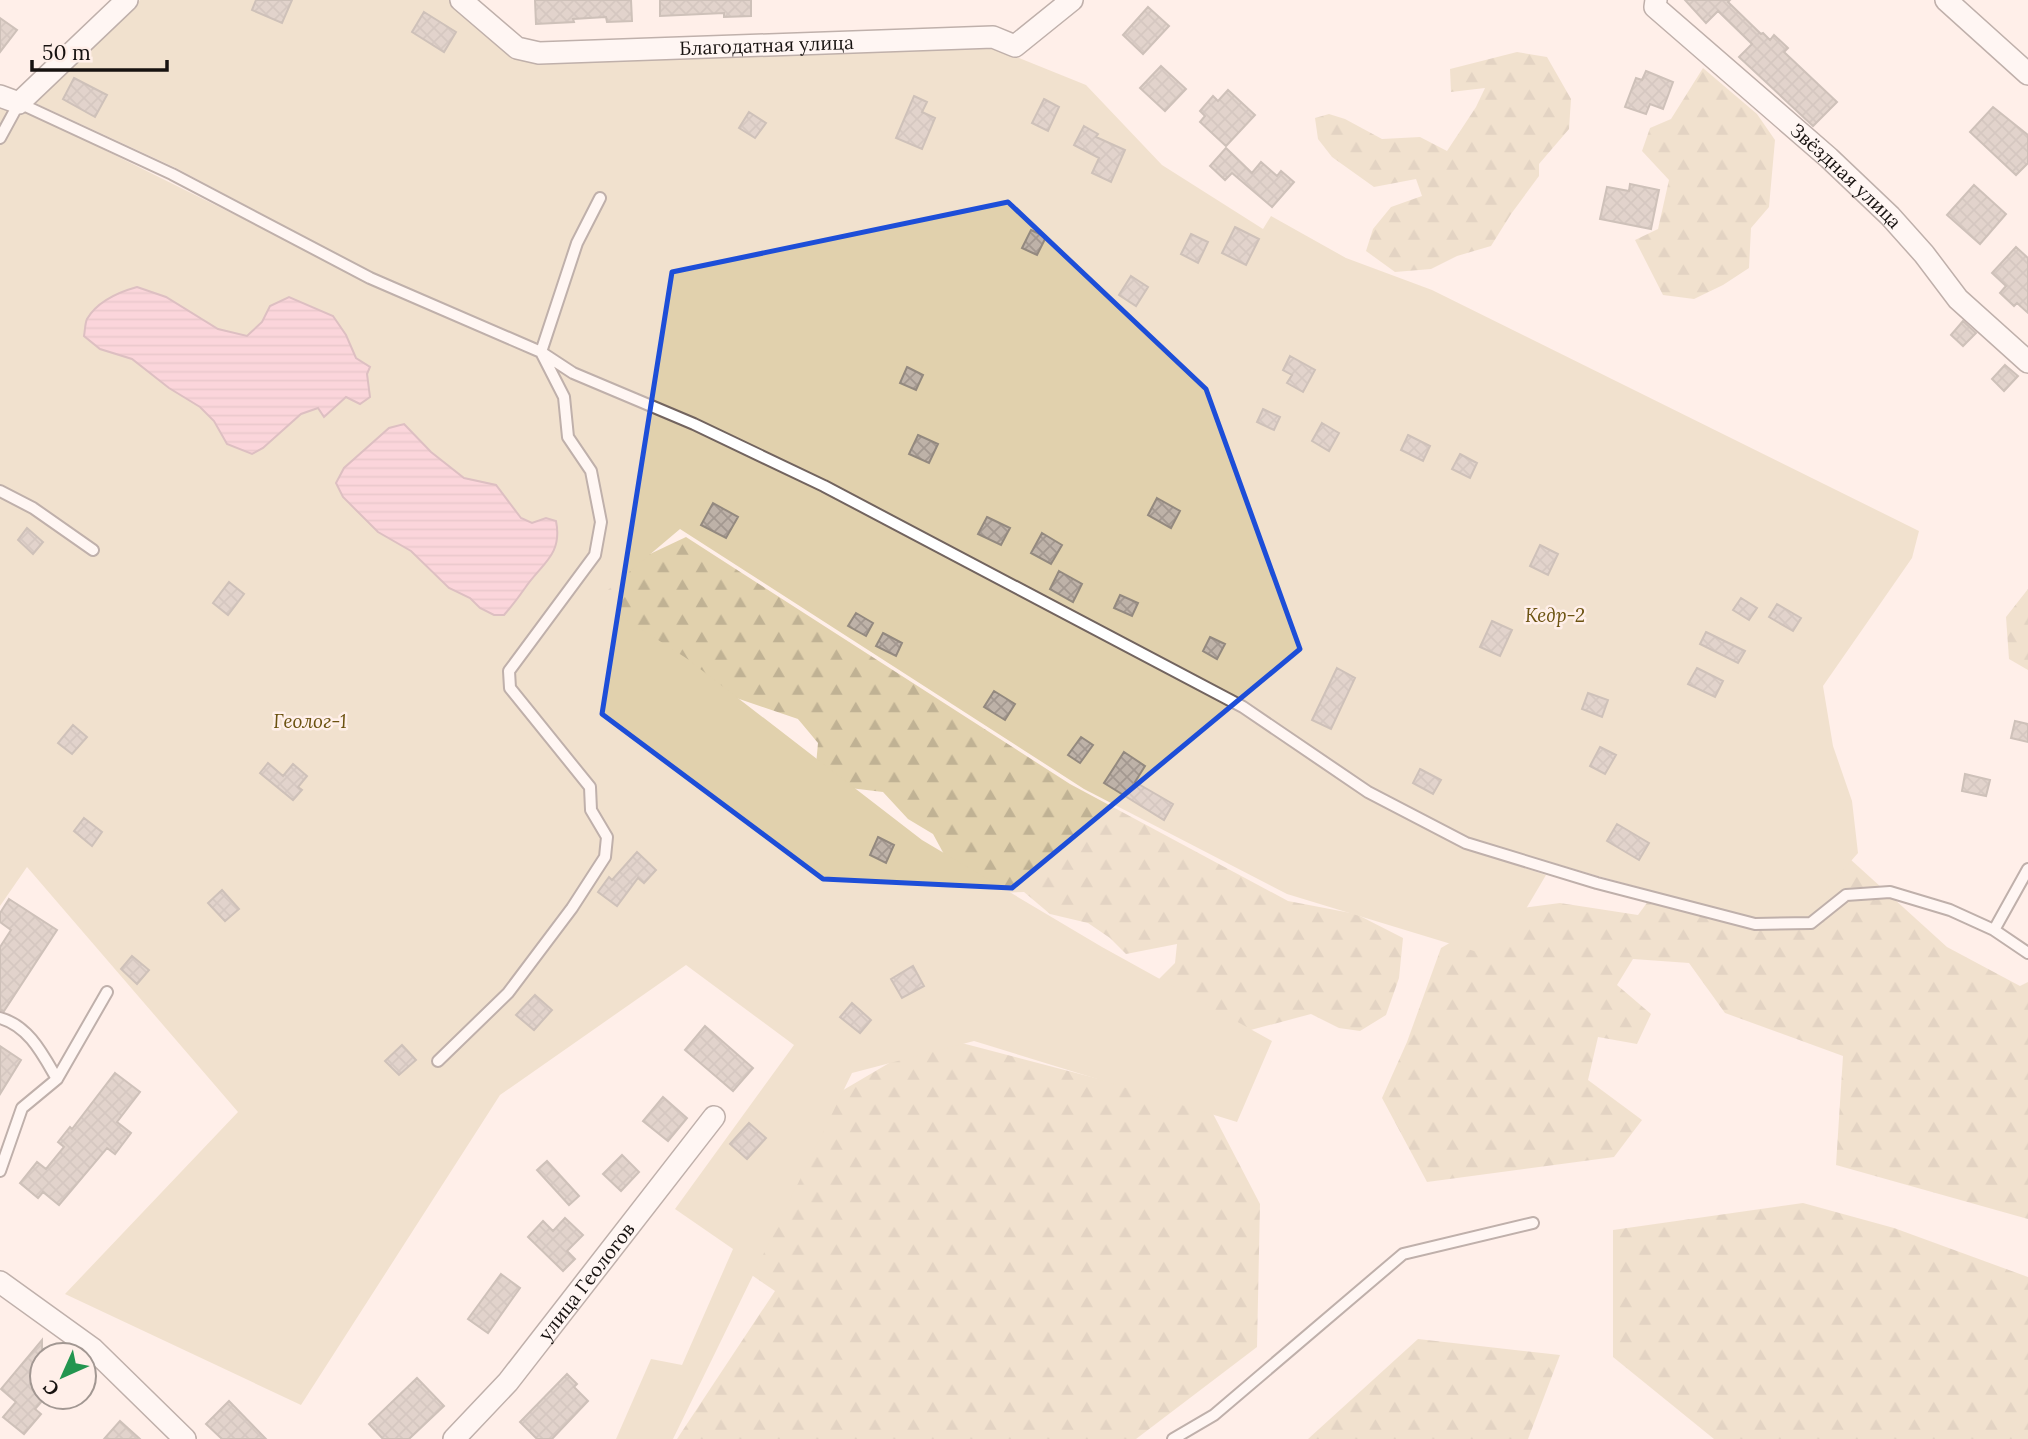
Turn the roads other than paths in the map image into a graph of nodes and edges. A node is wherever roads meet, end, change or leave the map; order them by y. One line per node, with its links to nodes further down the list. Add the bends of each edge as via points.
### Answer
1 (127, 0): 7 (street)
2 (461, 0): 3 (street, Благодатная улица, via 517,48 539,53 993,37 1015,46)
3 (1072, 0)
4 (1656, 0): 11 (street, Звёздная улица, via 1656,7 1890,216 1958,299)
5 (1946, 0): 6 (street)
6 (2028, 74)
7 (9, 99): 8 (lane); 10 (lane, via 172,174 370,278)
8 (0, 138)
9 (600, 198): 10 (lane, via 577,243)
10 (541, 352): 15 (lane, via 573,373 824,485 1182,675 1242,707 1368,792 1466,843 1597,883 1755,923 1811,923 1846,895 1890,892 1950,910); 19 (lane, via 564,397 568,437 591,471 601,522 595,555 509,671 510,688 590,787 591,810 607,836 605,857 508,993)
11 (2028, 362)
12 (0, 491): 13 (lane, via 33,508)
13 (93, 551)
14 (2028, 869): 15 (lane)
15 (1994, 930): 16 (lane)
16 (2028, 953)
17 (107, 992): 20 (lane)
18 (0, 1018): 20 (lane, via 14,1021 36,1044)
19 (438, 1061)
20 (57, 1079): 22 (lane, via 22,1108)
21 (713, 1117): 26 (street, улица Геологов, via 508,1382)
22 (0, 1171)
23 (1533, 1223): 27 (lane, via 1403,1254 1214,1415)
24 (0, 1282): 25 (street, via 93,1349)
25 (185, 1439)
26 (454, 1439)
27 (1173, 1439)

